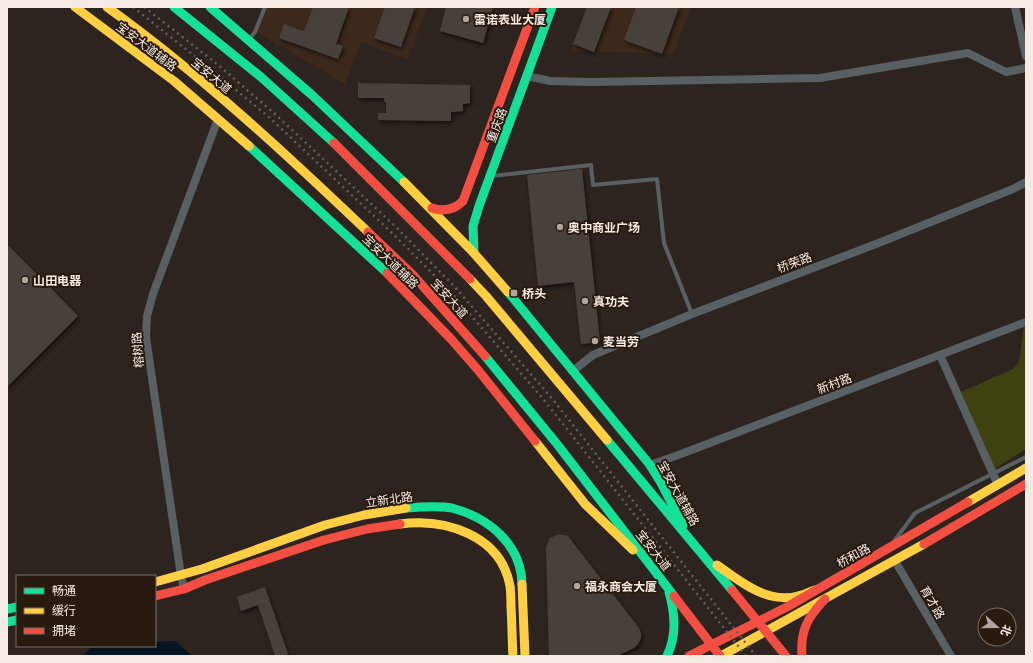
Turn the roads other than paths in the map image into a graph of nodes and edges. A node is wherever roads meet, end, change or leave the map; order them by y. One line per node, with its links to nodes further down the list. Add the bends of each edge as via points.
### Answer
1 (75, 7): 15 (main road, 宝安大道辅路, via 174,81)
2 (107, 7): 36 (main road, 宝安大道, via 208,87 296,163 412,274 500,373)
3 (174, 7): 10 (main road)
4 (182, 7): 10 (main road)
5 (210, 7): 11 (main road, 宝安大道辅路)
6 (265, 7): 11 (lane, via 255,32)
7 (536, 7): 16 (main road, 重庆路)
8 (552, 7): 14 (main road, 重庆路)
9 (1015, 7): 12 (street)
10 (192, 20): 32 (main road, via 322,131 475,284)
11 (249, 39): 20 (main road, 宝安大道辅路, via 367,144)
12 (1026, 56)
13 (1026, 68): 14 (street, via 1006,72 968,53 820,78 593,82 550,81)
14 (527, 76): 17 (main road, 重庆路)
15 (218, 119): 36 (main road, 宝安大道辅路, via 382,268 450,338 585,504); 37 (street, 榕树路, via 147,316 146,337)
16 (488, 136): 17 (main road); 20 (main road, 重庆路, via 463,201 451,210 438,211)
17 (503, 141): 18 (main road, 重庆路)
18 (490, 176): 21 (main road, 重庆路, via 473,226); 22 (lane, via 591,165 593,185 657,179 664,243)
19 (1026, 182): 22 (street, 桥荣路, via 876,244)
20 (431, 208): 21 (main road, 宝安大道辅路)
21 (474, 253): 25 (main road, 宝安大道辅路)
22 (692, 314): 25 (street, 桥荣路, via 593,354)
23 (1026, 322): 24 (street, 新村路)
24 (940, 355): 27 (street, 新村路); 29 (street)
25 (574, 370): 27 (main road, 宝安大道辅路)
26 (1026, 457): 29 (lane)
27 (650, 465): 32 (main road, 宝安大道辅路)
28 (1026, 468): 31 (main road, 桥和路)
29 (992, 474): 31 (street); 33 (lane, via 915,513)
30 (1026, 484): 35 (main road)
31 (998, 485): 33 (main road, 桥和路)
32 (693, 543): 34 (main road)
33 (888, 549): 41 (main road, 桥和路)
34 (705, 557): 41 (main road, via 751,588 775,597 795,597); 44 (main road)
35 (895, 561): 43 (main road); 54 (street, 育才路)
36 (654, 569): 39 (main road, 宝安大道)
37 (181, 576): 38 (main road, 立新北路); 40 (street, 榕树路); 48 (main road, 立新北路, via 325,525 364,515 415,507 451,508 486,523 504,536 515,553 522,578)
38 (156, 582)
39 (667, 586): 46 (main road, 宝安大道); 49 (main road, via 674,617 674,632)
40 (184, 589): 42 (main road); 47 (main road, via 324,540 367,529 415,522 444,525 478,538 496,554 504,566 510,586)
41 (815, 590): 44 (main road, 桥和路)
42 (156, 596)
43 (826, 599): 45 (main road); 53 (main road, via 813,612 802,630)
44 (758, 622): 45 (main road); 46 (main road, 桥和路)
45 (766, 632): 51 (main road); 52 (main road)
46 (712, 645): 50 (main road, 桥和路); 51 (main road, 宝安大道)
47 (513, 656)
48 (525, 656)
49 (667, 656)
50 (689, 656)
51 (721, 656)
52 (786, 656)
53 (802, 656)
54 (951, 656)

